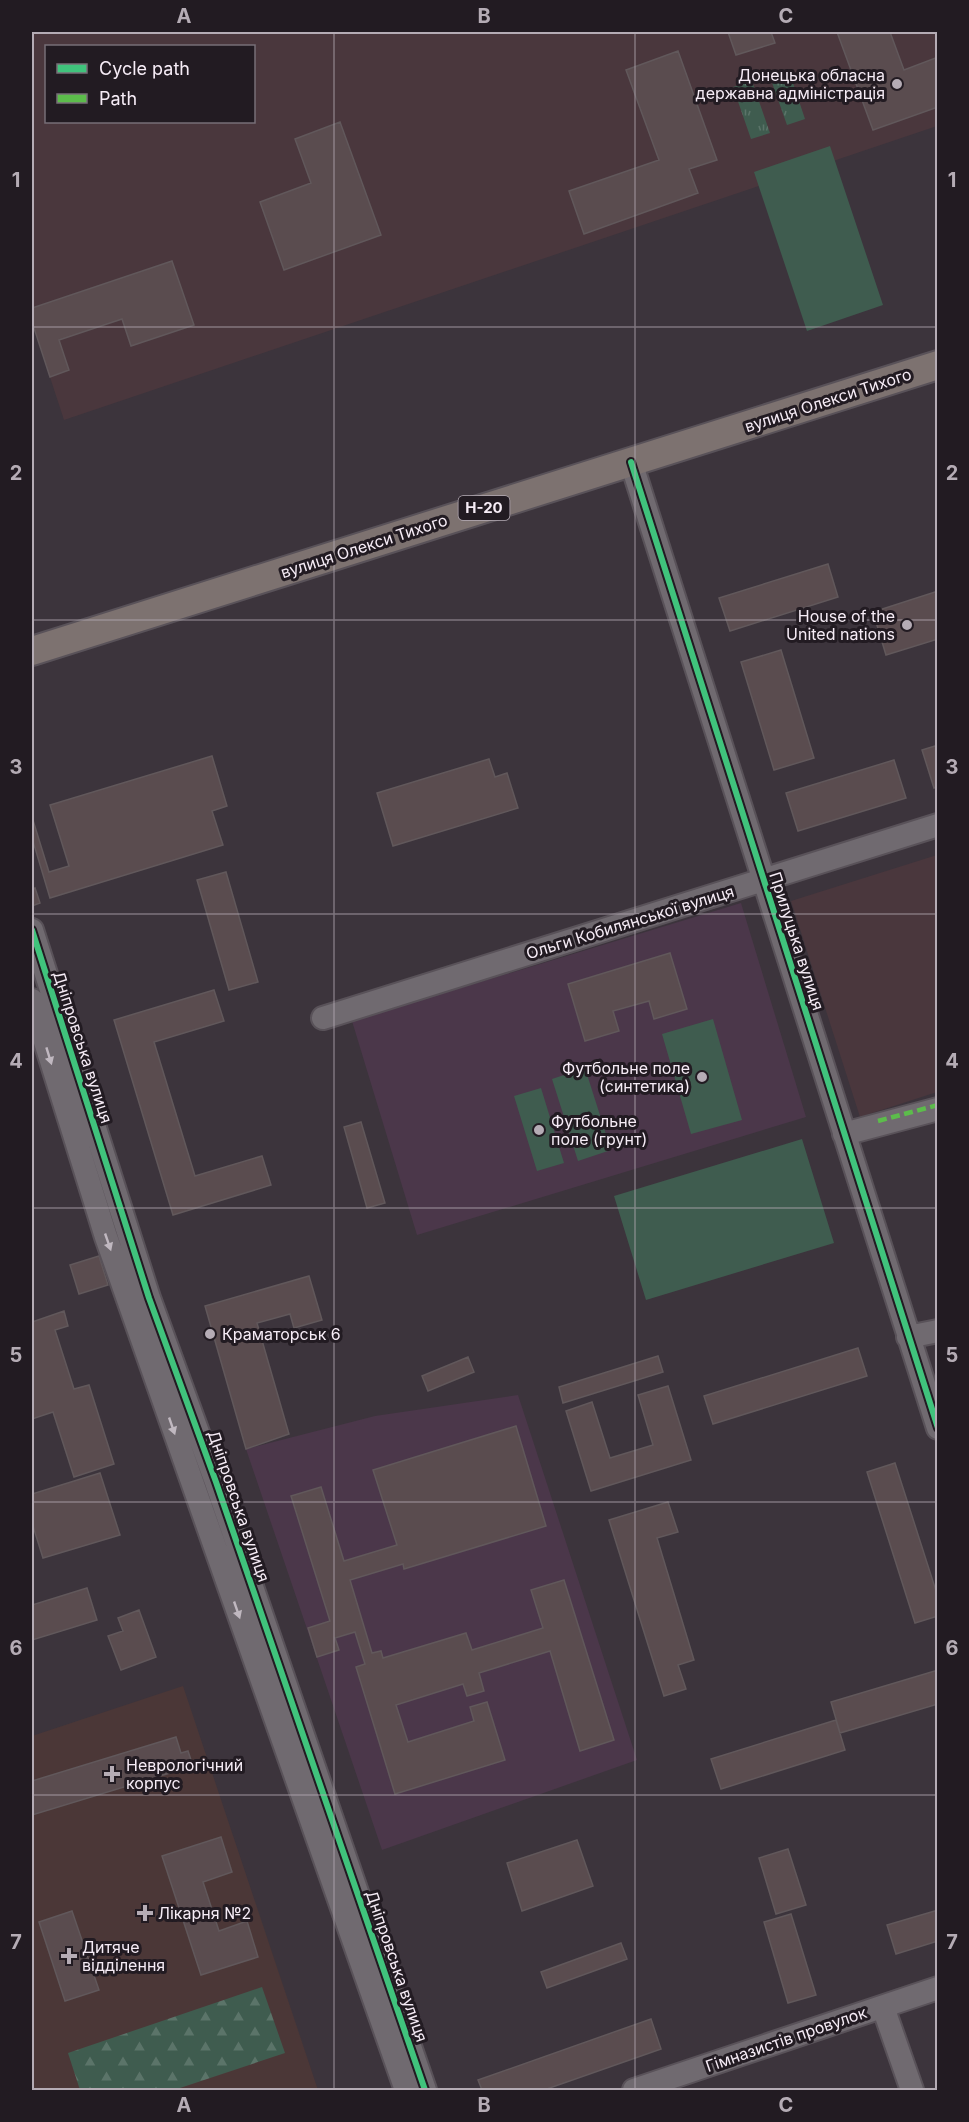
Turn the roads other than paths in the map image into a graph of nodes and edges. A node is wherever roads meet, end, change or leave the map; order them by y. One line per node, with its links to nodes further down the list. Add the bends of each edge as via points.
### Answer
1 (938, 365): 2 (main road, вулиця Олекси Тихого / Н-20)
2 (631, 462): 3 (main road, вулиця Олекси Тихого / Н-20); 5 (street, Прилуцька вулиця)
3 (32, 651)
4 (938, 825): 5 (street, Ольги Кобилянської вулиця)
5 (764, 881): 8 (street, Ольги Кобилянської вулиця); 10 (street, Прилуцька вулиця)
6 (32, 930): 17 (street, Дніпровська вулиця, via 149,1298 220,1492)
7 (32, 1000): 16 (street, Дніпровська вулиця, one-way to 16, via 110,1248)
8 (323, 1018)
9 (938, 1109): 10 (street)
10 (844, 1134): 12 (street, Прилуцька вулиця)
11 (938, 1331): 12 (street)
12 (908, 1337): 13 (street, Прилуцька вулиця)
13 (938, 1428)
14 (938, 1988): 15 (street, Гімназистів провулок)
15 (883, 2007): 18 (street, Гімназистів провулок); 19 (street)
16 (406, 2091)
17 (425, 2091)
18 (634, 2091)
19 (912, 2091)

